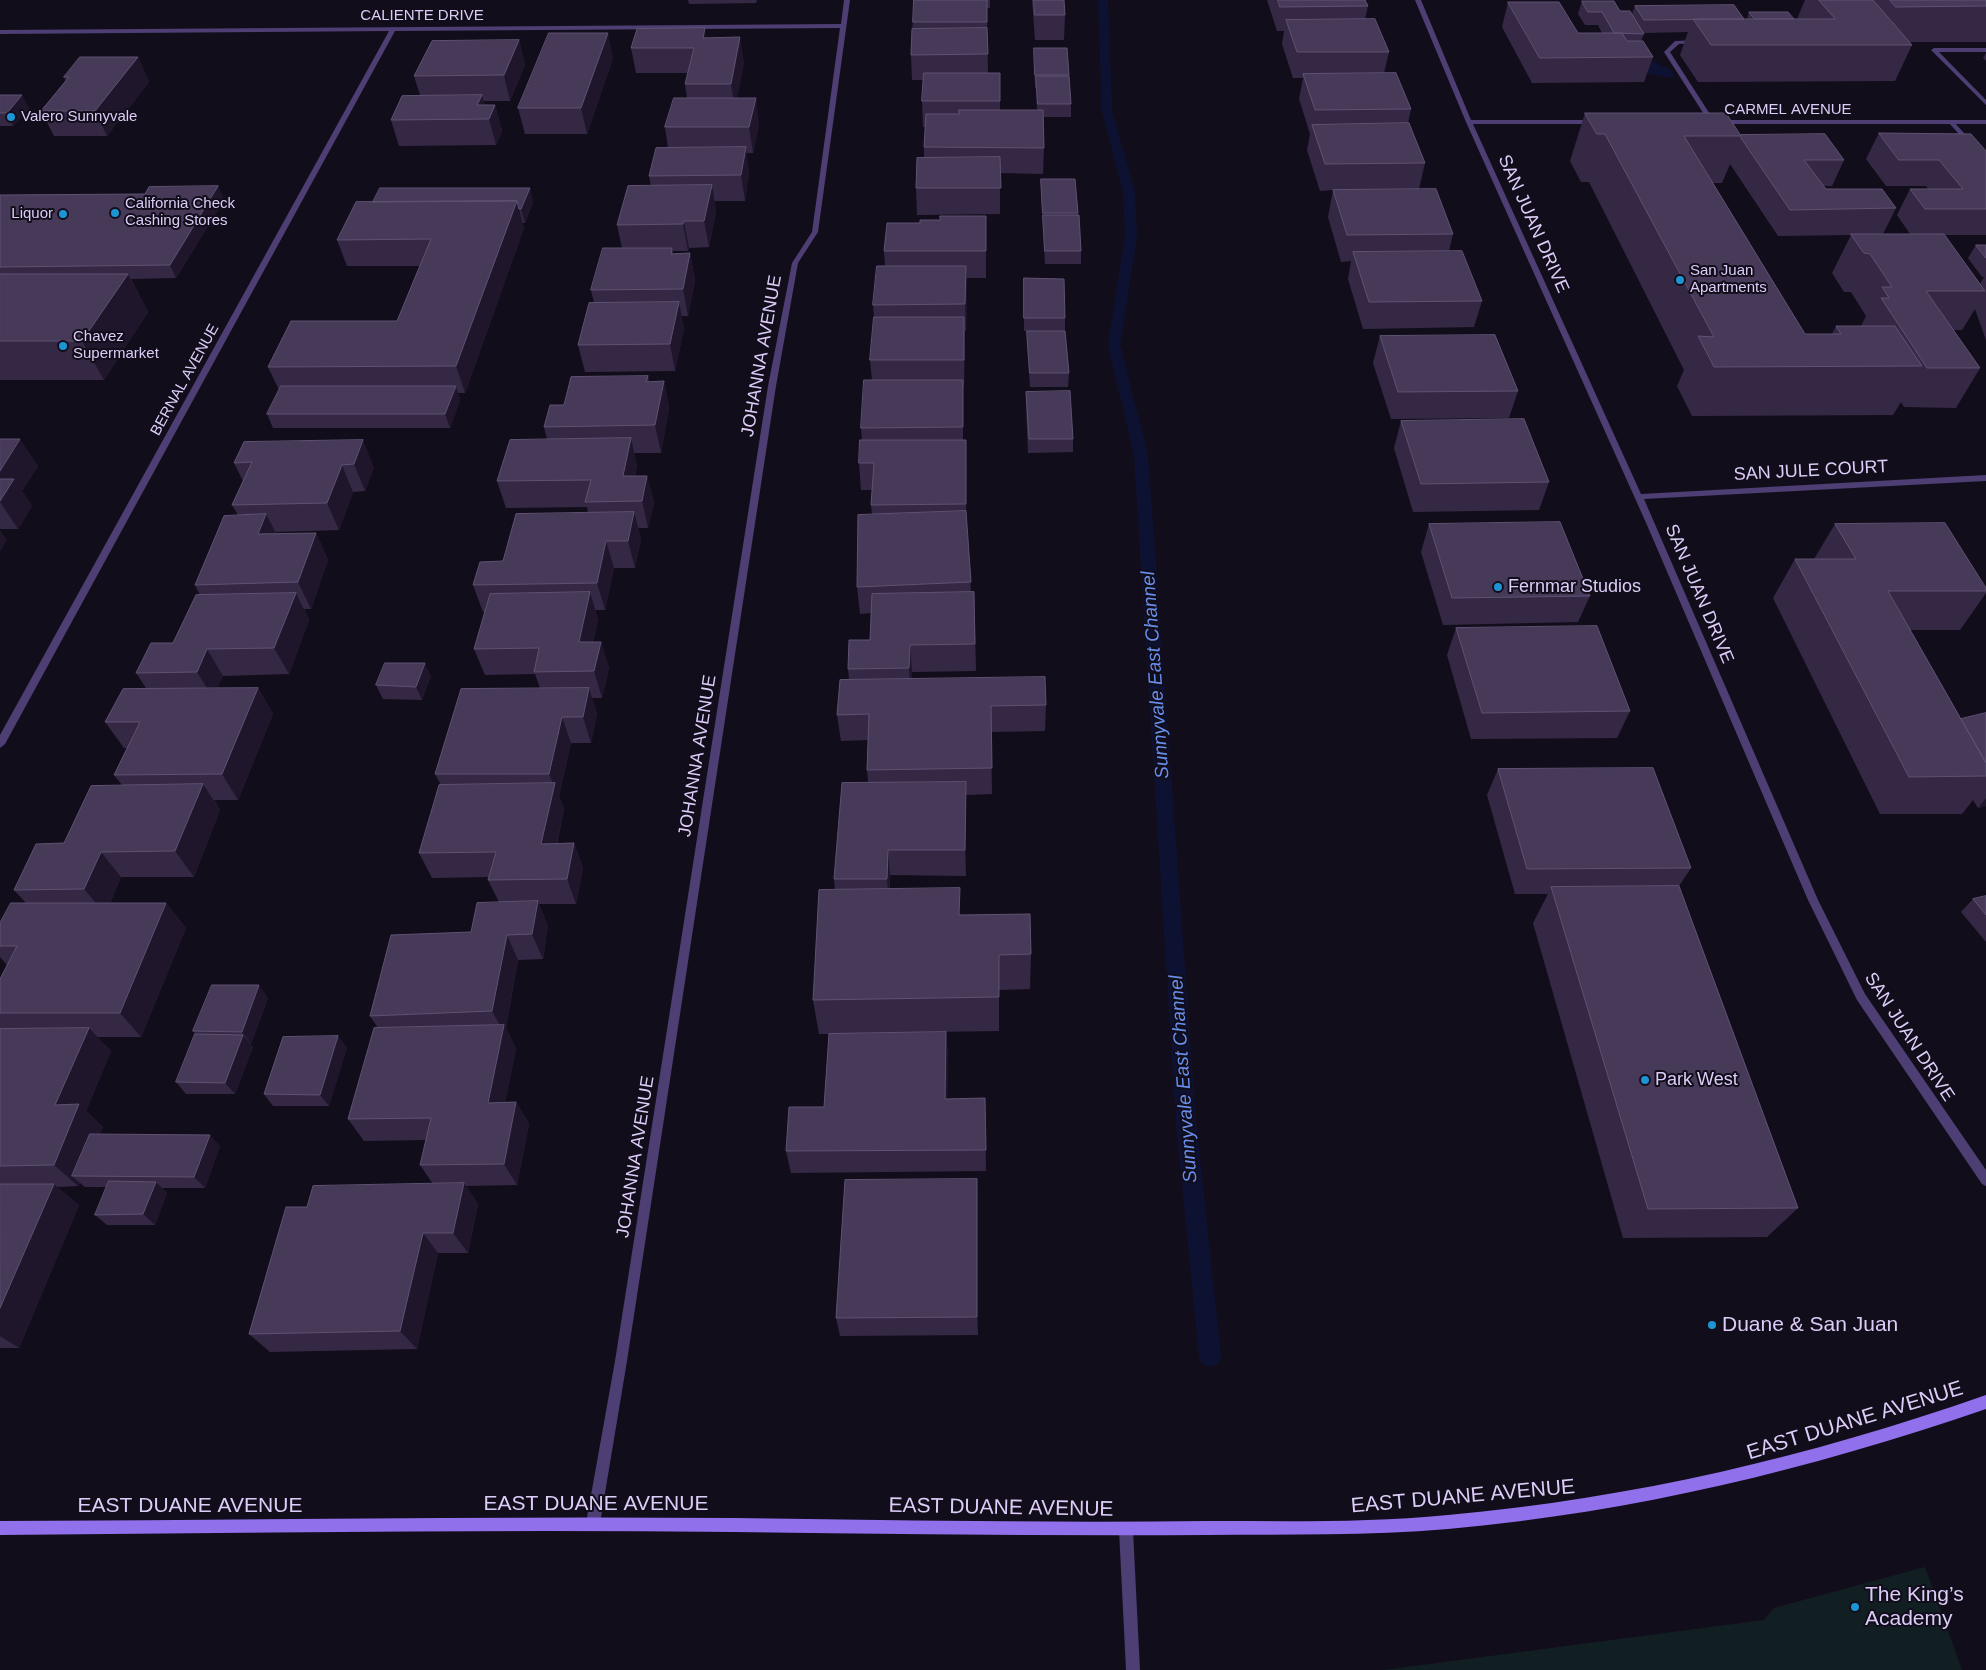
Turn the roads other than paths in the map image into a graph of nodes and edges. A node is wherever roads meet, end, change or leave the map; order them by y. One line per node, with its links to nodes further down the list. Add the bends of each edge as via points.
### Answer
1 (847, 0): 3 (street, JOHANNA AVENUE)
2 (1418, 0): 9 (street, SAN JUAN DRIVE)
3 (844, 26): 4 (street, CALIENTE DRIVE); 21 (street, JOHANNA AVENUE, via 815,232 795,263 772,386)
4 (393, 29): 5 (street, CALIENTE DRIVE); 18 (street, BERNAL AVENUE)
5 (0, 32)
6 (1705, 41): 12 (street, via 1677,42 1667,52)
7 (1986, 50): 8 (street, via 1934,50)
8 (1986, 103)
9 (1469, 122): 10 (street); 17 (street, SAN JUAN DRIVE)
10 (1605, 122)
11 (1703, 122): 12 (street, CARMEL AVENUE)
12 (1712, 122): 13 (street, CARMEL AVENUE)
13 (1951, 122): 14 (street, CARMEL AVENUE); 15 (street)
14 (1986, 122)
15 (1986, 161)
16 (1986, 478): 17 (street, SAN JULE COURT)
17 (1638, 497): 19 (street, SAN JUAN DRIVE, via 1783,834 1861,997)
18 (0, 744)
19 (1986, 1180)
20 (1986, 1402): 23 (main road, EAST DUANE AVENUE, via 1858,1445 1786,1464 1675,1490 1596,1504 1451,1522 1365,1528)
21 (594, 1523): 22 (main road, EAST DUANE AVENUE); 23 (main road, EAST DUANE AVENUE)
22 (0, 1528)
23 (1126, 1530): 24 (street)
24 (1133, 1670)

